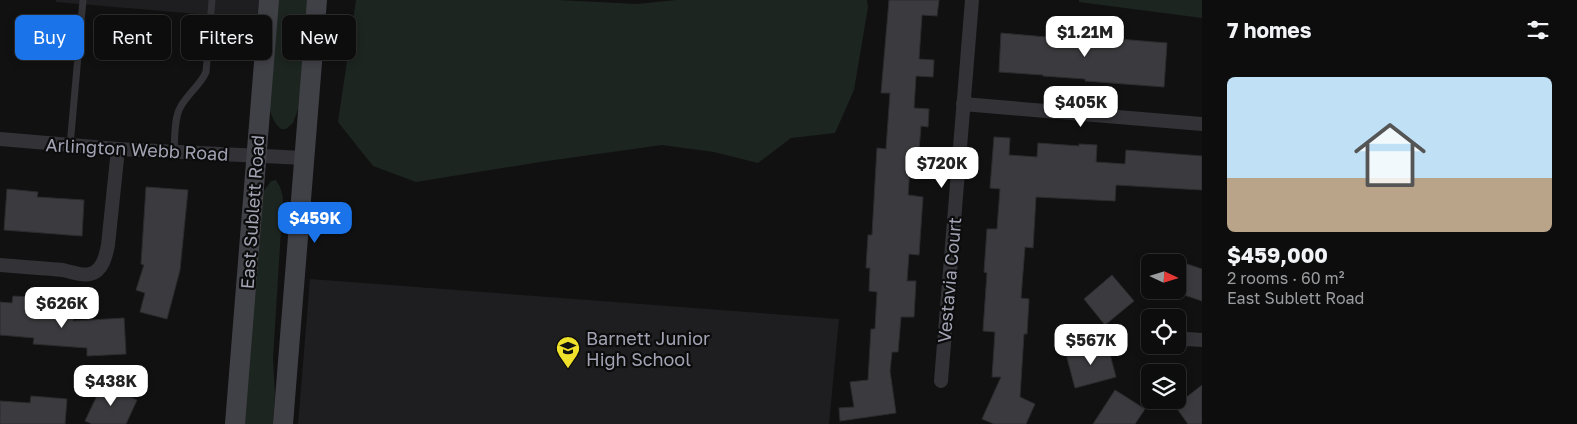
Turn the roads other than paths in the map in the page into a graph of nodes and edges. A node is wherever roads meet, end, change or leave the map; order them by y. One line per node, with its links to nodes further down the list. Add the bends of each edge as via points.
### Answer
1 (83, 0): 9 (lane)
2 (212, 0): 11 (lane, via 206,72 202,82 179,109)
3 (269, 0): 12 (main road, East Sublett Road)
4 (317, 0): 13 (main road)
5 (972, 0): 6 (street, Vestavia Court)
6 (963, 104): 7 (street); 17 (street, Vestavia Court)
7 (1202, 124)
8 (0, 139): 9 (street, Arlington Webb Road)
9 (70, 146): 10 (street, Arlington Webb Road)
10 (118, 149): 11 (street, Arlington Webb Road); 14 (street, via 108,245 106,256 96,271 80,274)
11 (174, 151): 12 (street, Arlington Webb Road)
12 (256, 155): 13 (street, Arlington Webb Road); 18 (main road, East Sublett Road)
13 (304, 158): 19 (main road)
14 (0, 265)
15 (1186, 340): 16 (street)
16 (1202, 340)
17 (940, 381)
18 (235, 424)
19 (283, 424)

